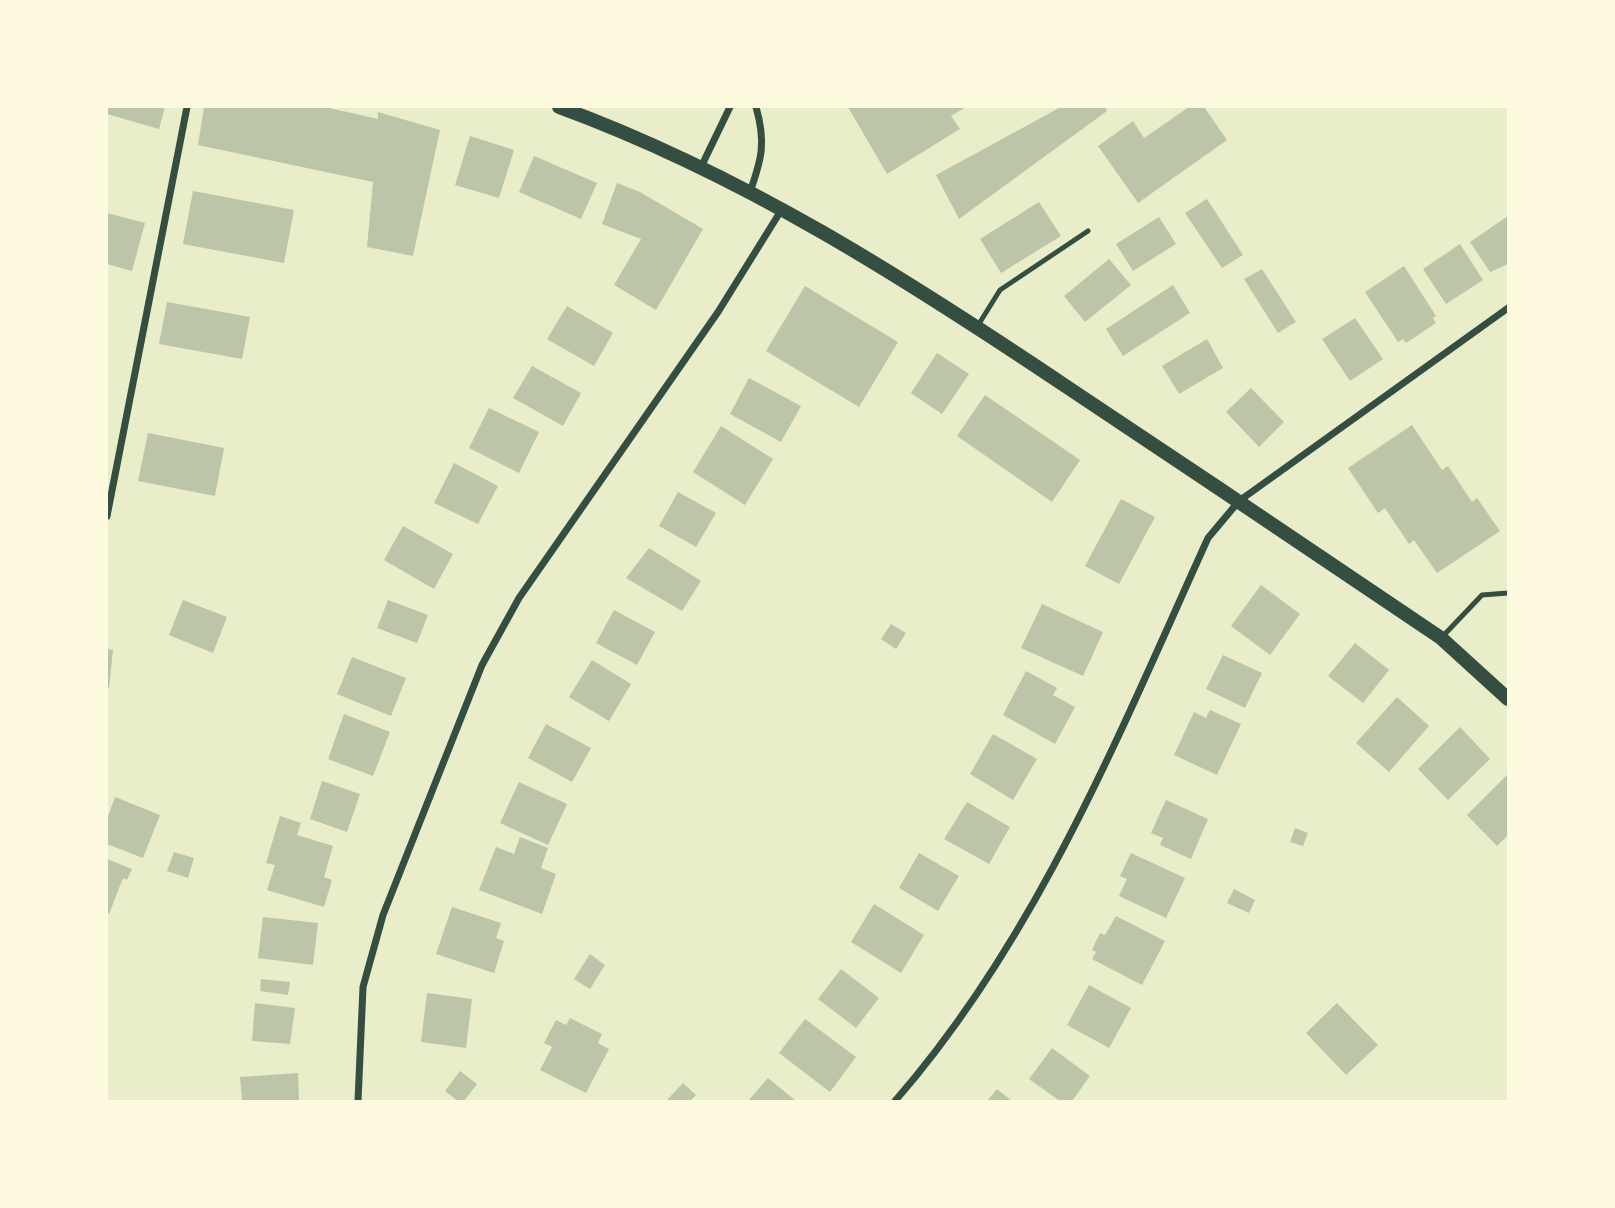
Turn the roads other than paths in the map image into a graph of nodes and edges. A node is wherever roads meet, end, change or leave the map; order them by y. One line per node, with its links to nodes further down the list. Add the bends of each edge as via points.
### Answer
1 (187, 107): 12 (street)
2 (559, 107): 5 (main road)
3 (730, 107): 5 (street)
4 (756, 107): 6 (street, via 764,142)
5 (701, 167): 6 (main road)
6 (750, 192): 7 (main road)
7 (782, 208): 10 (main road); 16 (street, via 718,312 519,598 482,665 383,915 363,987)
8 (1088, 231): 10 (lane, via 1000,290)
9 (1508, 308): 11 (street)
10 (977, 327): 11 (main road)
11 (1239, 501): 14 (main road); 17 (street, via 1208,538 1080,818 1011,943 934,1056)
12 (107, 516)
13 (1508, 593): 14 (lane, via 1482,595)
14 (1441, 638): 15 (main road)
15 (1508, 699)
16 (358, 1101)
17 (895, 1101)

